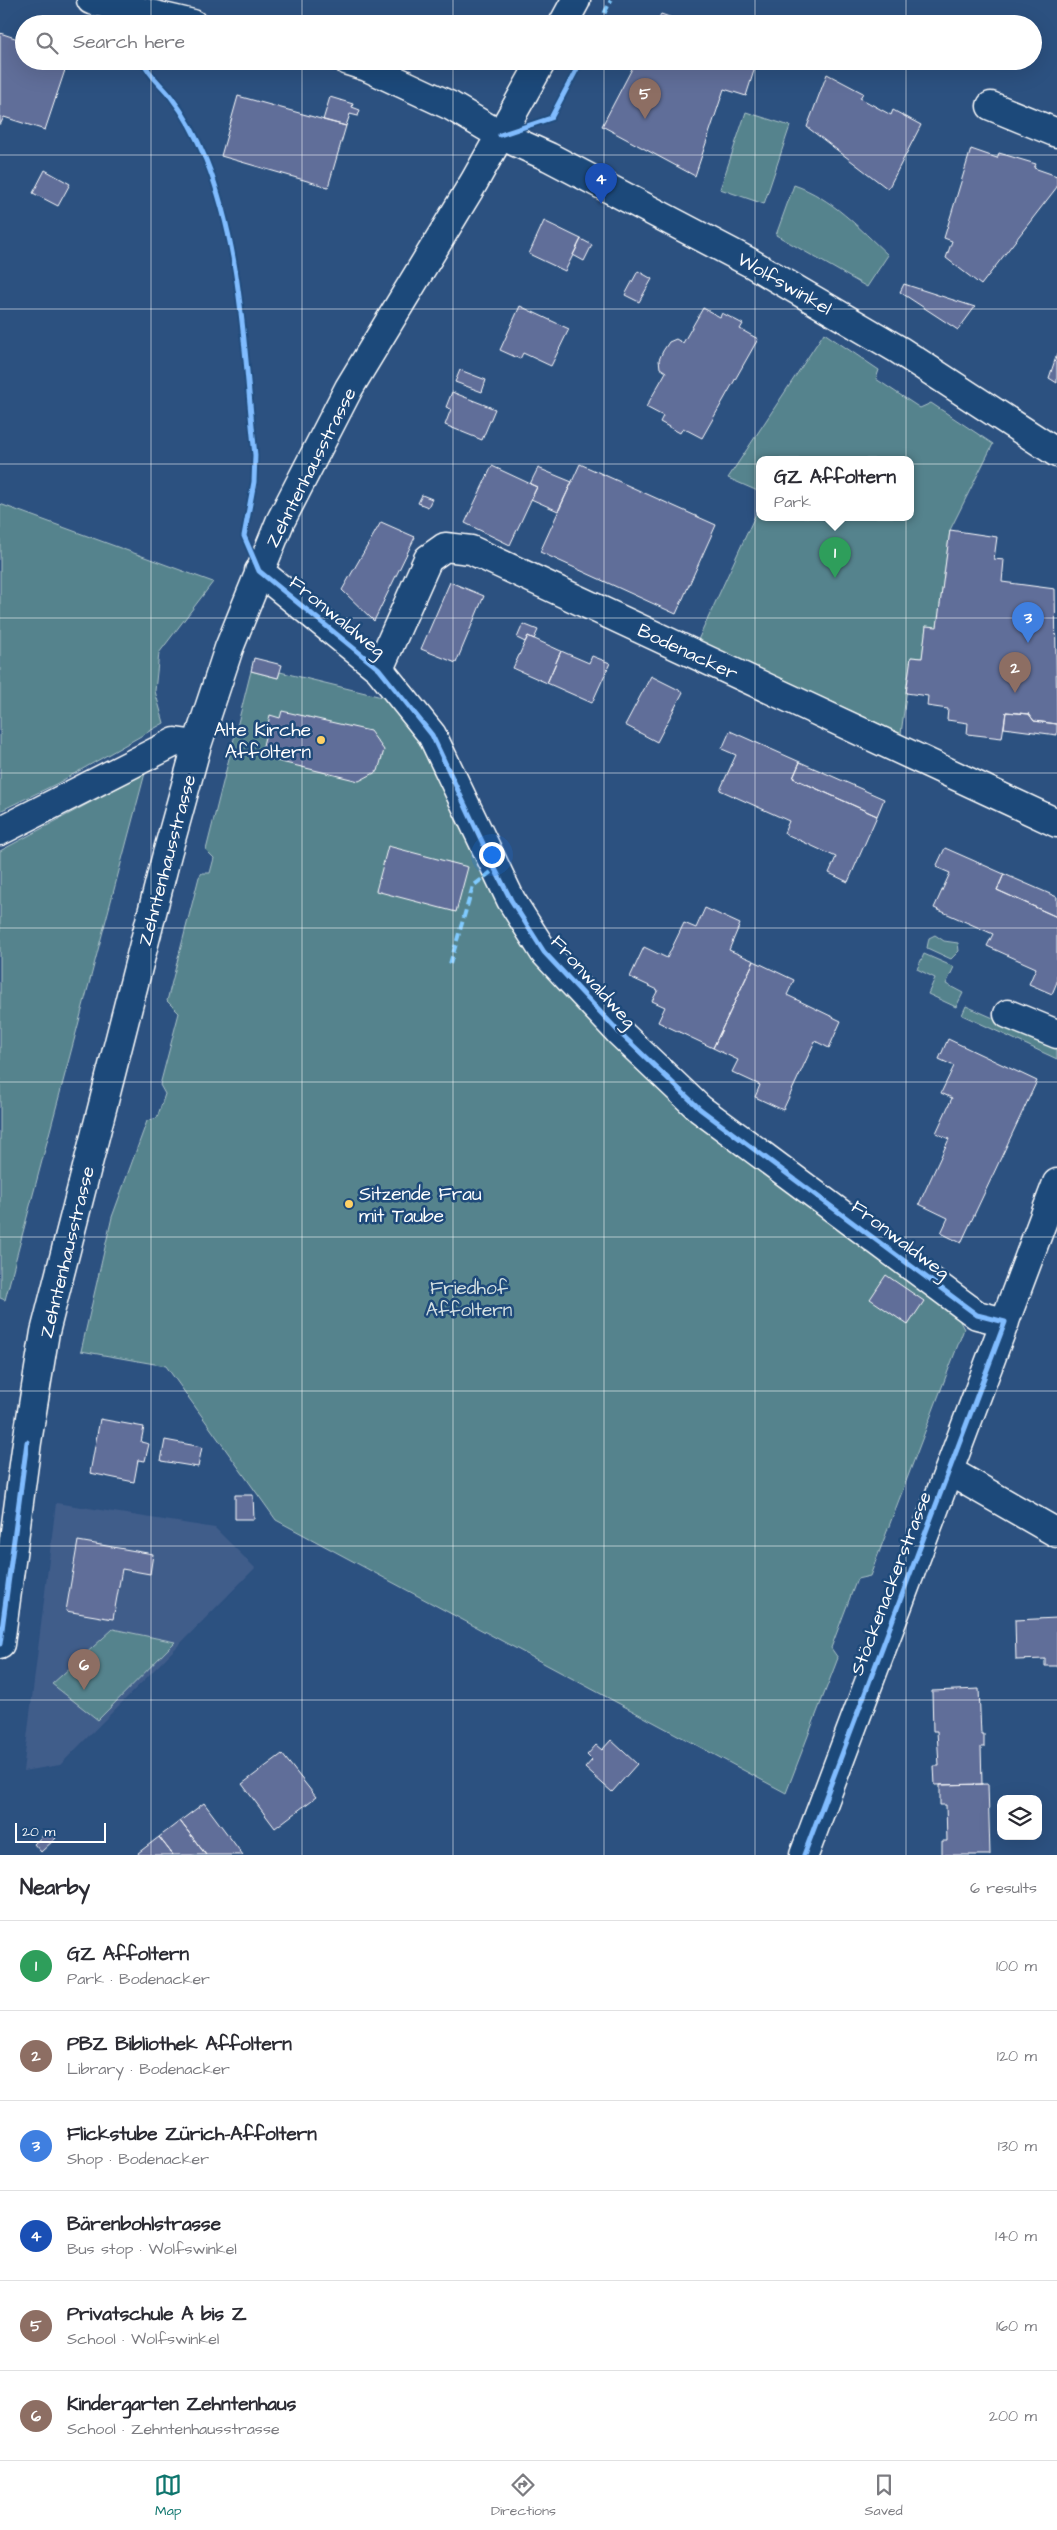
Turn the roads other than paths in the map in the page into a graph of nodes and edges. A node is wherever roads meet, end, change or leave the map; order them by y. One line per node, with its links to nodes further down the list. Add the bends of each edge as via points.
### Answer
1 (91, 0): 3 (street)
2 (576, 0): 5 (street)
3 (129, 4): 4 (street)
4 (164, 15)
5 (568, 15)
6 (373, 70): 10 (street, Wolfswinkel, via 451,106)
7 (537, 70): 10 (street, Zehntenhausstrasse)
8 (991, 106): 9 (street)
9 (1057, 133)
10 (500, 135): 11 (street, Wolfswinkel, via 752,263 899,350); 12 (street, Zehntenhausstrasse, via 349,388 280,522)
11 (1057, 453)
12 (259, 571): 13 (street, Fronwaldweg); 14 (street, Zehntenhausstrasse)
13 (379, 669): 15 (street, Bodenacker, via 428,559 444,547 471,550); 21 (street, Fronwaldweg, via 432,735 499,877 544,952 619,1032 700,1109 977,1315)
14 (197, 745): 16 (street, via 175,742); 24 (street, Zehntenhausstrasse, via 45,1332)
15 (1057, 823)
16 (0, 830)
17 (1008, 1014): 18 (street)
18 (1057, 1034)
19 (1057, 1183): 20 (street, Stöckenackerstrasse)
20 (1045, 1246): 21 (street, Stöckenackerstrasse)
21 (1005, 1322): 22 (street, Stöckenackerstrasse)
22 (949, 1471): 23 (street); 25 (street, Stöckenackerstrasse)
23 (1057, 1533)
24 (0, 1644)
25 (804, 1855)

